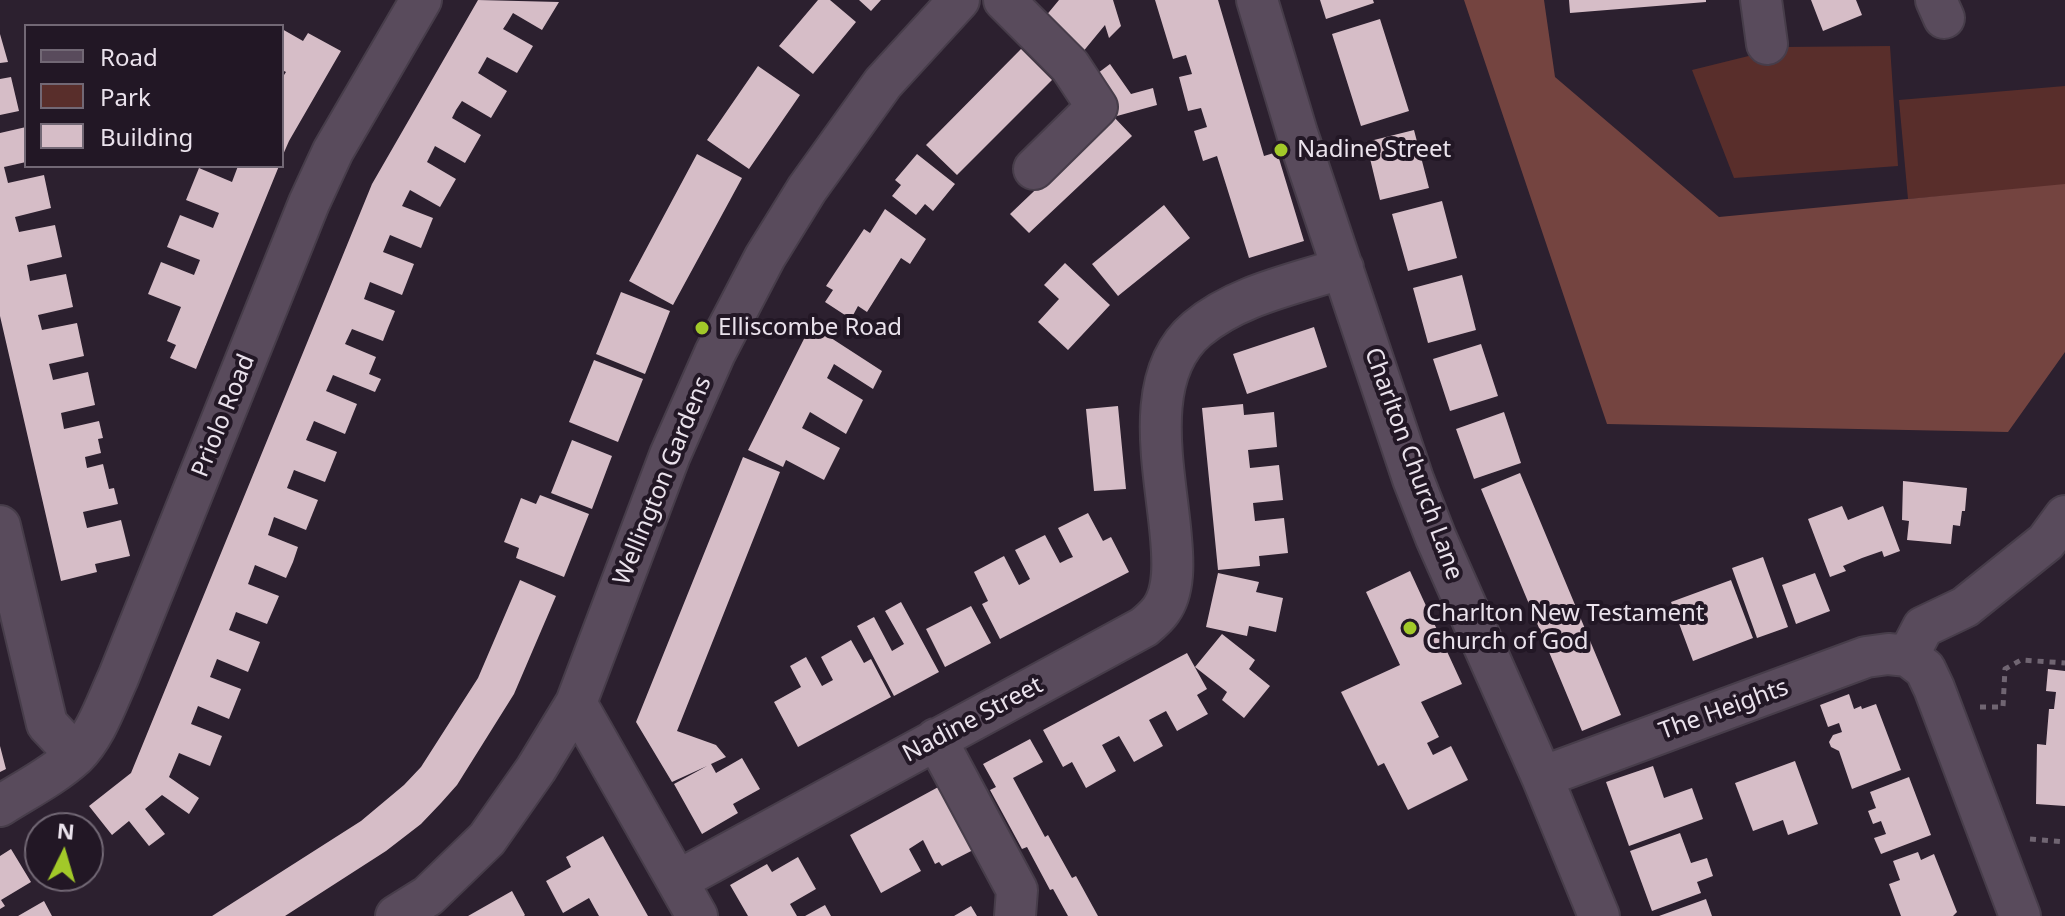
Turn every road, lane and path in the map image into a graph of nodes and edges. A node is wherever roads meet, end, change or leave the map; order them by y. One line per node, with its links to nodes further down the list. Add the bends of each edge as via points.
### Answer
1 (421, 0): 16 (street, Priolo Road, via 321,177 118,678)
2 (959, 0): 13 (street, Wellington Gardens, via 883,83 765,257 670,455)
3 (1004, 0): 7 (street, via 1070,66 1097,107)
4 (1257, 0): 8 (street, Charlton Church Lane)
5 (1761, 0): 6 (street)
6 (1767, 44)
7 (1034, 169)
8 (1343, 268): 15 (street, Nadine Street, via 1225,310 1196,329 1173,356 1160,426 1172,554 1163,608 1144,627); 17 (street, Charlton Church Lane, via 1436,538)
9 (2065, 516): 11 (street, via 2046,542 1965,607 1923,627)
10 (0, 526): 16 (street, via 47,724)
11 (1908, 656): 17 (street, The Heights, via 1866,657); 24 (street, via 1925,669 1934,688)
12 (2065, 663): 14 (path, via 2021,660 2005,669 2003,707)
13 (576, 703): 19 (street); 20 (street, Wellington Gardens, via 487,839)
14 (1990, 707)
15 (936, 739): 19 (street, Nadine Street); 22 (street, via 1017,890)
16 (76, 755): 18 (street, Priolo Road)
17 (1542, 777): 23 (street, Charlton Church Lane)
18 (0, 806)
19 (677, 881): 21 (street)
20 (421, 909)
21 (697, 916)
22 (1015, 916)
23 (1599, 916)
24 (2020, 916)

